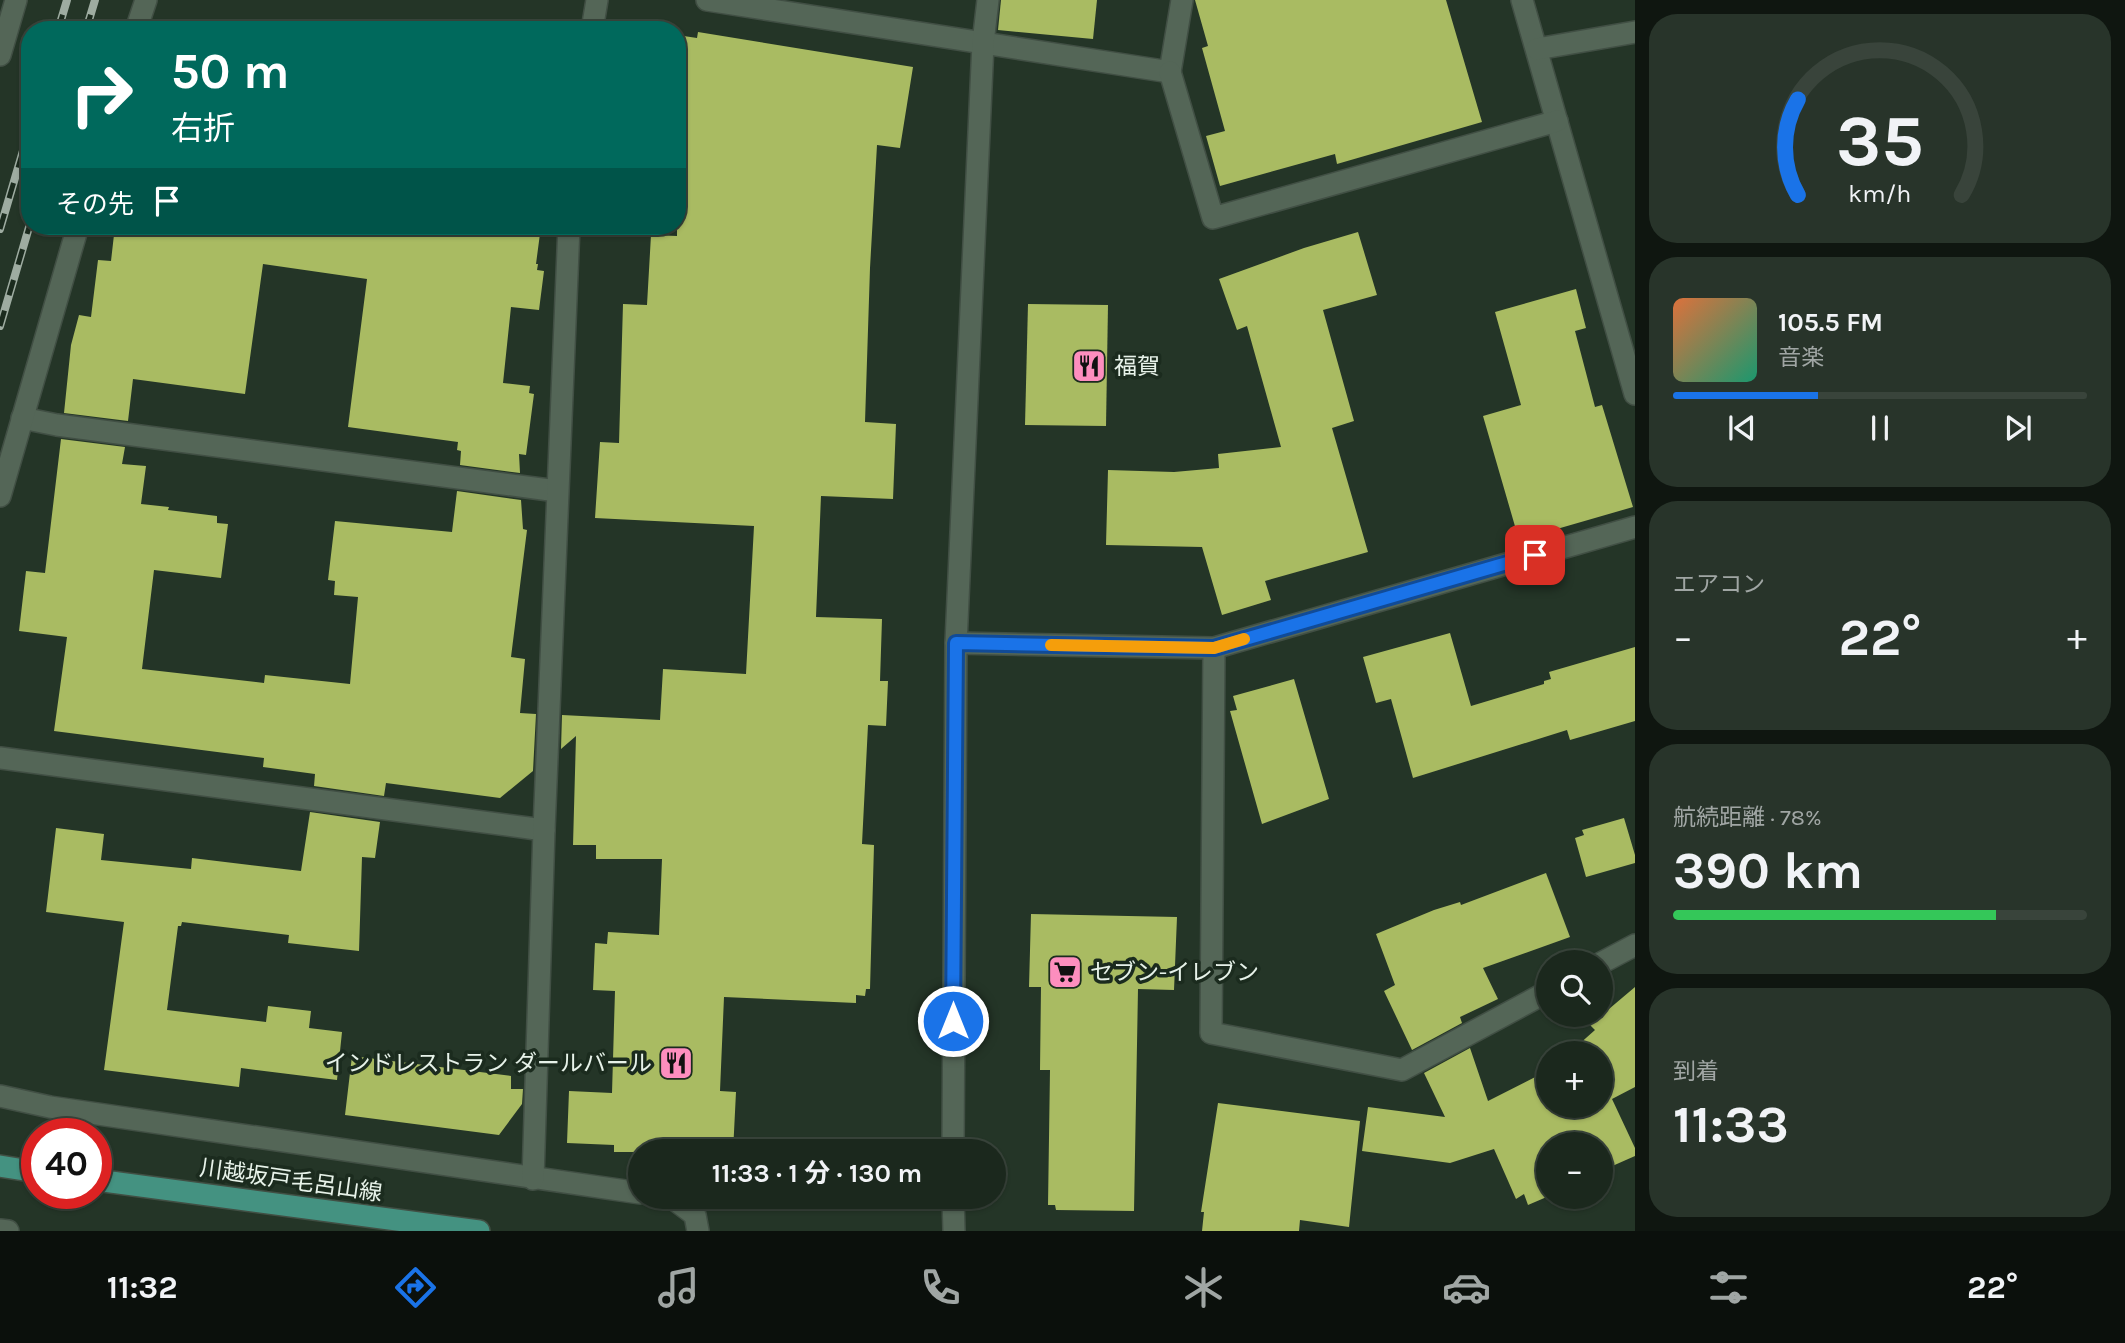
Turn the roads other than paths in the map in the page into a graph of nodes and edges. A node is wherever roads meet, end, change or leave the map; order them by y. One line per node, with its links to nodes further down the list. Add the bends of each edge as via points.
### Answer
1 (16, 0): 13 (street)
2 (146, 0): 8 (street)
3 (597, 0): 9 (street)
4 (707, 0): 11 (street)
5 (988, 0): 11 (street)
6 (1182, 0): 14 (street)
7 (1522, 0): 12 (street)
8 (139, 21)
9 (594, 21)
10 (1635, 32): 12 (street)
11 (983, 43): 14 (street); 23 (street)
12 (1537, 49): 15 (street)
13 (0, 55)
14 (1170, 72): 15 (street, via 1213,218)
15 (1557, 121): 18 (street)
16 (75, 235): 19 (street)
17 (569, 235): 20 (street)
18 (1635, 394)
19 (22, 418): 20 (street); 21 (street)
20 (557, 491): 26 (street)
21 (0, 496)
22 (1635, 527): 24 (street)
23 (956, 643): 24 (street); 31 (street)
24 (1214, 648): 29 (street, via 1212,1033 1402,1070)
25 (0, 758): 26 (street)
26 (544, 830): 34 (street)
27 (1635, 945): 28 (street)
28 (1613, 957)
29 (1536, 998)
30 (0, 1096): 34 (street)
31 (953, 1139)
32 (0, 1167): 33 (main road)
33 (21, 1169)
34 (533, 1179): 36 (street)
35 (112, 1182): 41 (main road, 川越坂戸毛呂山線)
36 (628, 1191)
37 (687, 1209): 42 (street, via 695,1215)
38 (953, 1209): 43 (street)
39 (0, 1230): 40 (street)
40 (8, 1231)
41 (479, 1231)
42 (698, 1231)
43 (954, 1231)

